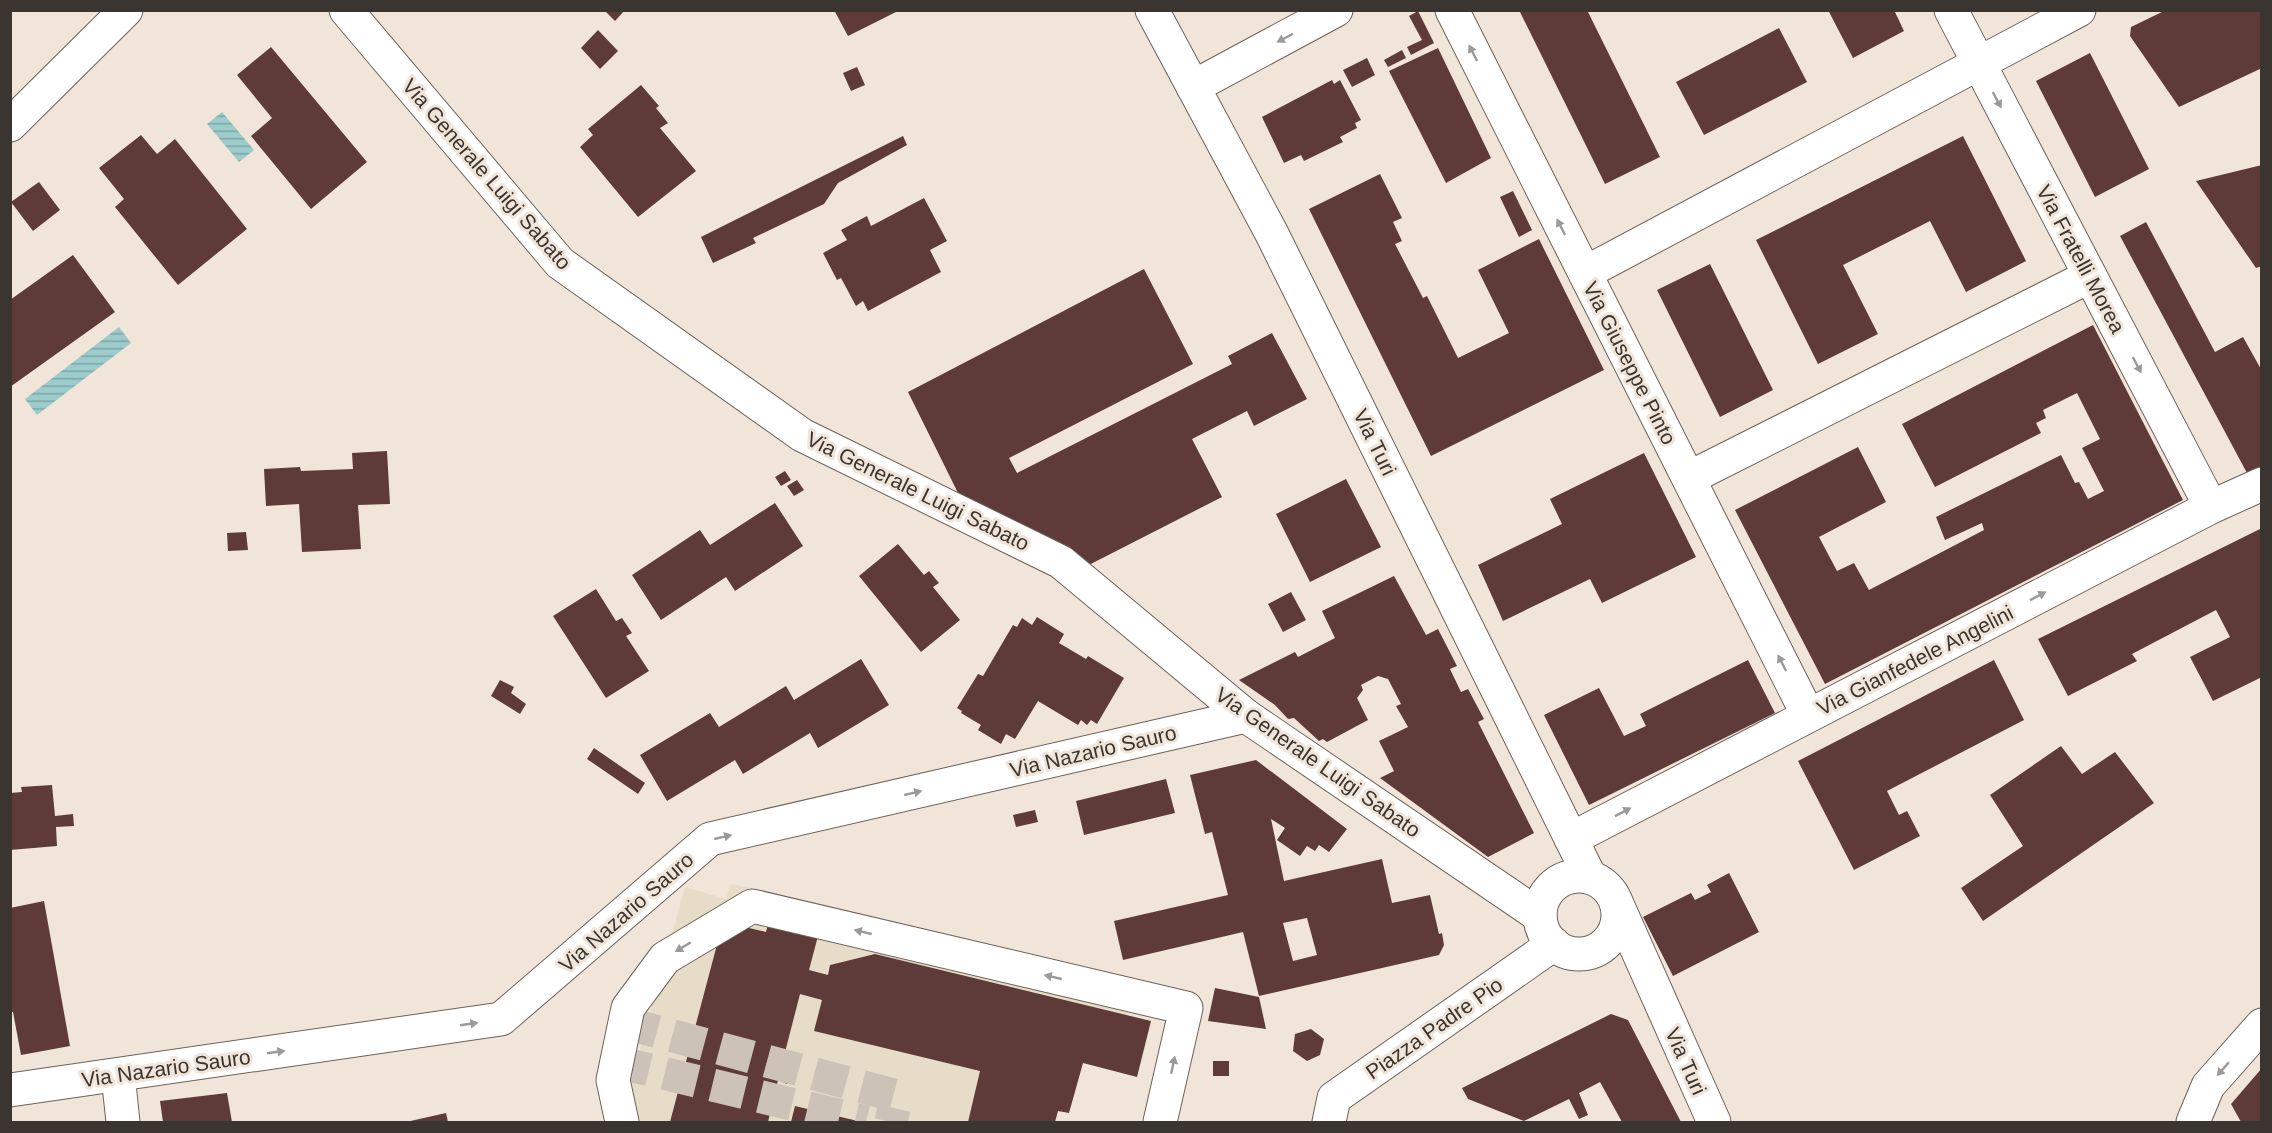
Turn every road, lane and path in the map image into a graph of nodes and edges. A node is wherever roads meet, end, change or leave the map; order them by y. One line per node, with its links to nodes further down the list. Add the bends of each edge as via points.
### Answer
1 (126, 10): 10 (street)
2 (346, 10): 17 (street, Via Generale Luigi Sabato, via 560,263 802,435 1061,562)
3 (1152, 10): 9 (street, Via Turi)
4 (1336, 10): 9 (street, one-way to 9)
5 (1452, 10): 11 (street, Via Giuseppe Pinto, one-way to 5)
6 (1951, 10): 8 (street, Via Fratelli Morea)
7 (2079, 10): 8 (street)
8 (1977, 63): 11 (street); 12 (street, Via Fratelli Morea, one-way to 12)
9 (1193, 87): 18 (street, Via Turi, via 1272,234)
10 (10, 125)
11 (1585, 273): 13 (street, Via Giuseppe Pinto)
12 (2090, 276): 13 (street); 15 (street, Via Fratelli Morea, one-way to 15)
13 (1689, 478): 16 (street, Via Giuseppe Pinto, one-way to 13)
14 (2262, 484): 15 (street, Via Gianfedele Angelini)
15 (2211, 507): 16 (street, Via Gianfedele Angelini, one-way to 15)
16 (1808, 715): 18 (street, Via Gianfedele Angelini, one-way to 16)
17 (1246, 716): 21 (street, Via Generale Luigi Sabato); 25 (street, Via Nazario Sauro, one-way to 17, via 501,1019 710,840)
18 (1571, 839): 19 (street, Via Turi)
19 (1590, 877): 20 (street, via 1610,891); 21 (street, via 1572,877 1555,884 1547,893 1542,904)
20 (1616, 901): 22 (street, via 1618,923); 23 (street, Via Turi)
21 (1547, 930): 22 (street, via 1564,951 1587,954); 30 (street, Piazza Padre Pio, via 1335,1098)
22 (1599, 950): 23 (street, Via Turi)
23 (1659, 999): 31 (street, Via Turi)
24 (2262, 1025): 32 (street, one-way to 32, via 2208,1086)
25 (118, 1075): 26 (street, Via Nazario Sauro); 27 (street)
26 (10, 1090)
27 (123, 1122)
28 (622, 1122): 29 (street, one-way to 28, via 1186,1008 752,906 665,958 628,1008 613,1080)
29 (1160, 1122)
30 (1329, 1122)
31 (1714, 1122)
32 (2193, 1122)

